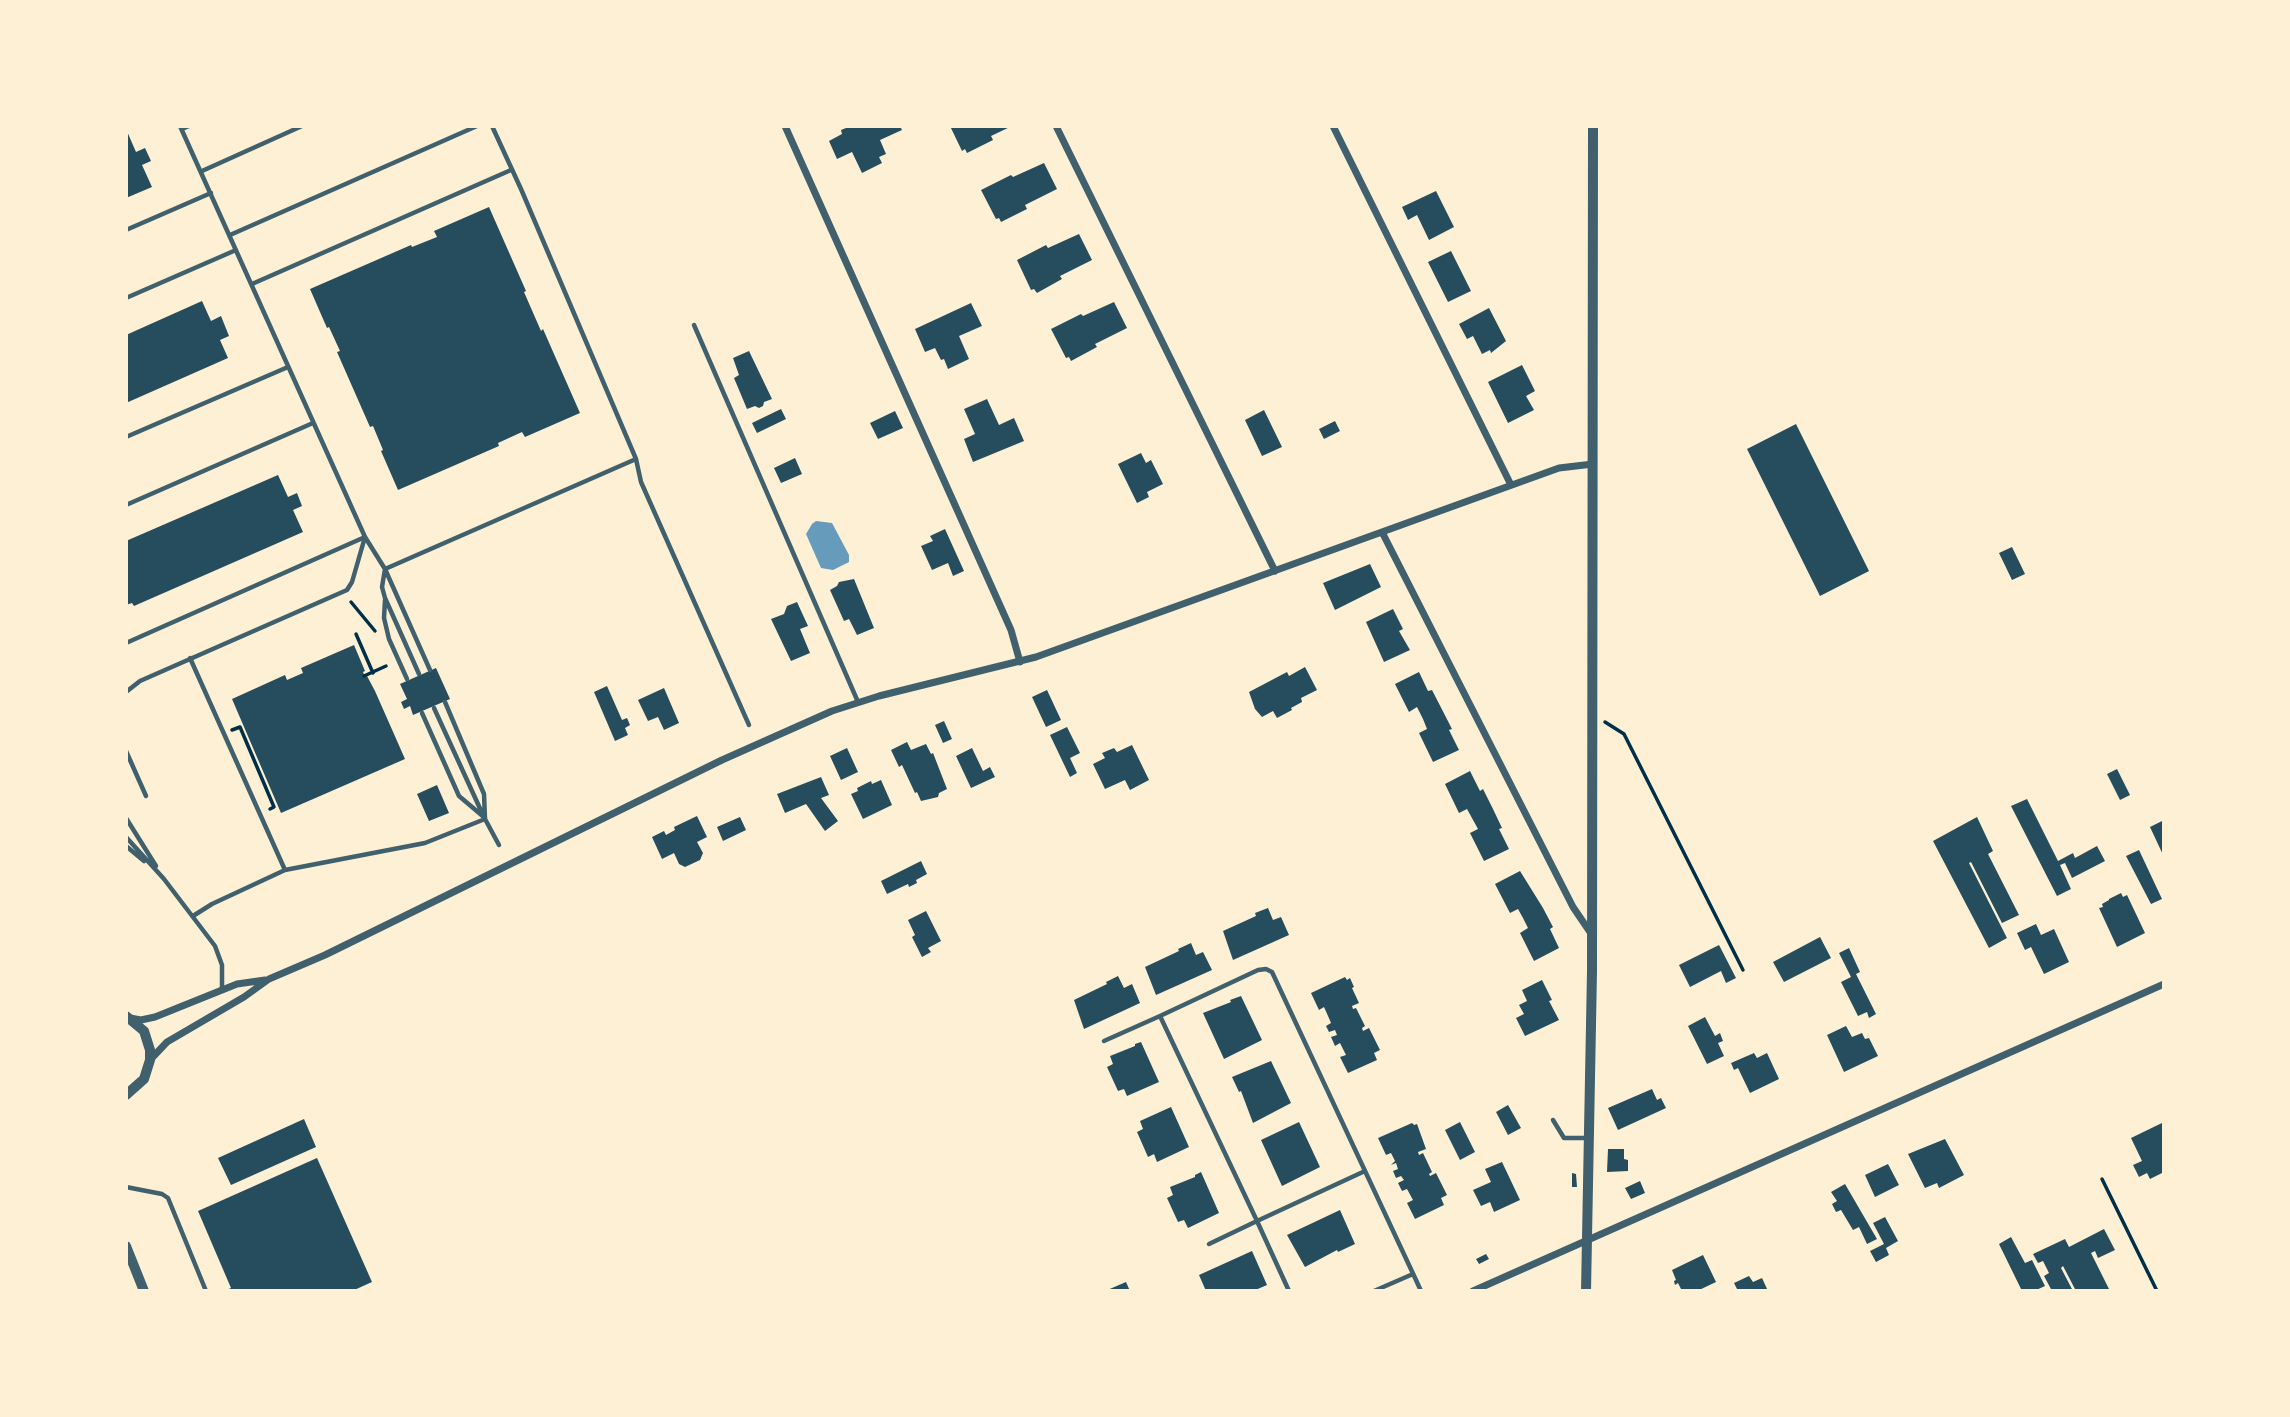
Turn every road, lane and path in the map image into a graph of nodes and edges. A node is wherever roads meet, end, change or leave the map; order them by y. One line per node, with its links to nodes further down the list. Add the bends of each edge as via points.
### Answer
1 (189, 126): 9 (lane)
2 (302, 126): 11 (lane)
3 (477, 126): 14 (lane)
4 (492, 126): 10 (lane)
5 (785, 126): 36 (street, via 1011,630)
6 (1056, 126): 29 (street)
7 (1333, 126): 24 (street)
8 (1593, 126): 23 (street)
9 (181, 128): 11 (lane)
10 (511, 170): 16 (lane); 22 (lane)
11 (202, 171): 12 (lane)
12 (211, 193): 13 (lane); 14 (lane)
13 (126, 230)
14 (230, 235): 15 (lane)
15 (236, 250): 16 (lane); 17 (lane)
16 (252, 284): 19 (lane)
17 (126, 298)
18 (694, 325): 45 (lane)
19 (289, 367): 20 (lane); 21 (lane)
20 (313, 423): 25 (lane); 27 (lane)
21 (126, 438)
22 (636, 459): 28 (lane); 49 (lane, via 641,482)
23 (1593, 464): 24 (street, via 1559,468); 48 (street)
24 (1511, 485): 26 (street)
25 (126, 505)
26 (1382, 532): 29 (street); 62 (street, via 1573,907)
27 (365, 537): 28 (lane); 34 (lane); 35 (lane, via 347,590)
28 (385, 569): 30 (lane); 38 (lane)
29 (1276, 570): 36 (street)
30 (385, 598): 40 (lane); 42 (lane, via 389,639)
31 (351, 602): 32 (path)
32 (377, 633)
33 (356, 634): 39 (path)
34 (126, 643)
35 (190, 659): 43 (lane); 50 (lane)
36 (1020, 662): 45 (street)
37 (386, 666): 39 (path)
38 (430, 670)
39 (373, 673): 41 (path)
40 (419, 674)
41 (364, 676)
42 (407, 679)
43 (126, 692)
44 (445, 702): 55 (lane, via 484,794)
45 (858, 702): 64 (street, via 722,760)
46 (434, 708): 55 (lane)
47 (422, 713): 55 (lane, via 459,796)
48 (1592, 722): 62 (street); 63 (path, via 1606,722 1624,734)
49 (749, 725)
50 (224, 734): 53 (lane); 53 (path, via 240,727 274,807)
51 (126, 751): 52 (lane)
52 (146, 796)
53 (259, 814): 59 (lane)
54 (126, 818): 60 (lane)
55 (485, 819): 57 (lane); 59 (lane, via 425,843)
56 (126, 837): 60 (lane)
57 (499, 845)
58 (126, 846): 60 (lane)
59 (285, 870): 61 (lane)
60 (164, 879): 61 (lane)
61 (193, 916): 66 (lane, via 220,955)
62 (1591, 932): 73 (street)
63 (1743, 970)
64 (269, 979): 66 (street); 70 (street, via 167,1042)
65 (2164, 984): 78 (street)
66 (222, 990): 68 (street, via 155,1017)
67 (1160, 1016): 69 (lane); 74 (lane, via 1258,970 1272,972); 77 (lane)
68 (128, 1017): 70 (street, via 144,1031)
69 (1104, 1041)
70 (150, 1060): 71 (street, via 144,1079)
71 (126, 1095)
72 (1553, 1120): 73 (lane, via 1564,1138)
73 (1589, 1139): 78 (street)
74 (1365, 1171): 77 (lane); 81 (lane)
75 (2102, 1179): 89 (path)
76 (126, 1187): 83 (lane, via 168,1198)
77 (1257, 1221): 79 (lane); 84 (lane)
78 (1587, 1241): 87 (street); 88 (street)
79 (1209, 1244)
80 (126, 1246): 82 (street)
81 (1413, 1273): 85 (lane); 86 (lane)
82 (141, 1290)
83 (206, 1291)
84 (1289, 1291)
85 (1374, 1291)
86 (1421, 1291)
87 (1473, 1291)
88 (1586, 1291)
89 (2157, 1291)

